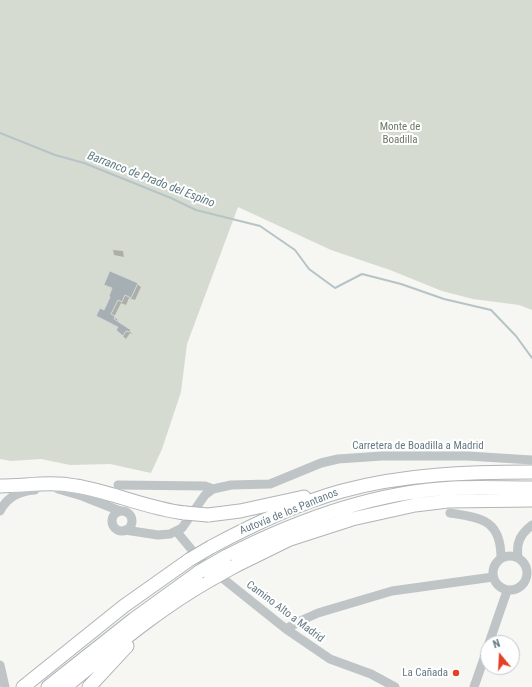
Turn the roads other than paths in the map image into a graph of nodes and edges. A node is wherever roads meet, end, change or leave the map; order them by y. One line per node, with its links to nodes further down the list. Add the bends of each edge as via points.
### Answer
1 (532, 460): 6 (street, Carretera de Boadilla a Madrid, via 468,456 357,457 321,463 270,484 231,485)
2 (532, 472): 8 (highway, Autovía de los Pantanos, via 412,477)
3 (118, 485): 6 (street, Carretera de Boadilla a Madrid, via 205,486)
4 (4, 486): 7 (street, via 48,487); 8 (highway, bridge, via 51,483 77,486 164,510 208,515 240,511 327,491)
5 (532, 488): 32 (highway, Autovía de los Pantanos, bridge, via 452,488 403,494 292,525 225,556 199,572)
6 (213, 489): 18 (street, via 205,496 188,522)
7 (66, 491): 9 (street); 11 (street, via 20,492 10,498)
8 (341, 491): 30 (highway, Autovía de los Pantanos, bridge, via 253,524 188,560 124,606)
9 (92, 499): 12 (street); 15 (street)
10 (532, 500): 24 (highway, bridge, via 448,501 415,505 352,519 290,540)
11 (0, 511)
12 (120, 511): 14 (street, via 128,513); 15 (street, via 113,515)
13 (450, 513): 21 (street, via 479,517 491,524 501,544)
14 (131, 519): 17 (street); 19 (street, via 143,530)
15 (112, 521): 17 (street, via 116,529)
16 (532, 525): 20 (street, via 519,540)
17 (126, 530): 19 (street)
18 (177, 532): 19 (street); 26 (street, Camino Alto a Madrid, via 201,561)
19 (153, 534)
20 (518, 557): 21 (street, via 509,555); 22 (street, via 525,563)
21 (501, 558): 23 (street, via 495,564)
22 (530, 575): 25 (street, via 518,589)
23 (493, 577): 25 (street, via 496,584); 26 (street, via 392,590 318,613)
24 (210, 580): 33 (highway, via 153,617); 34 (highway, via 143,631)
25 (508, 591): 27 (street)
26 (286, 629): 35 (street, Camino Alto a Madrid, via 330,659 371,674)
27 (493, 635)
28 (0, 665): 31 (street)
29 (480, 670): 36 (street)
30 (26, 685)
31 (5, 687)
32 (48, 687)
33 (65, 687)
34 (89, 687)
35 (395, 687)
36 (474, 687)

